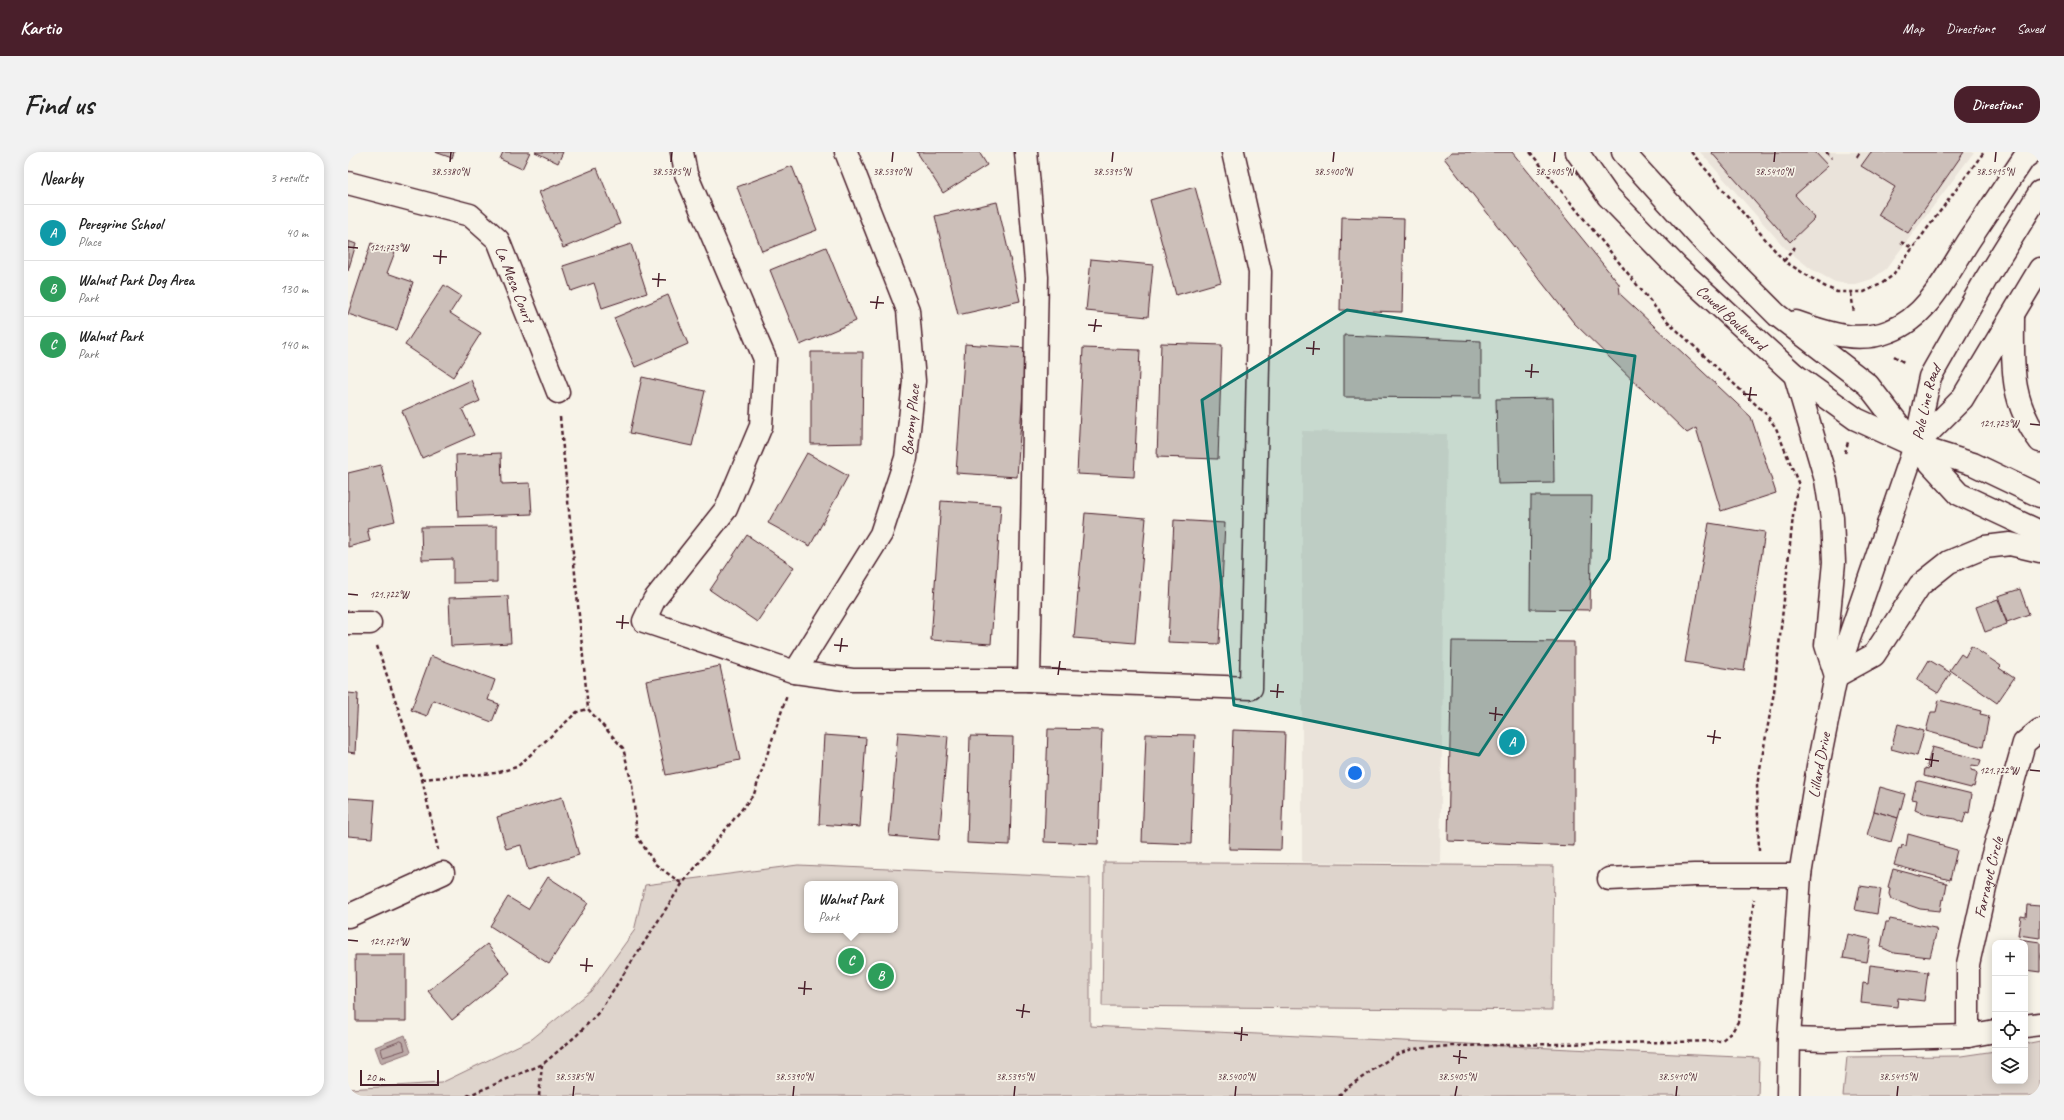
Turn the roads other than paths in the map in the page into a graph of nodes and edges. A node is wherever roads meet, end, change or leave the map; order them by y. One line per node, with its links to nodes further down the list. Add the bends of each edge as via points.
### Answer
1 (682, 152): 22 (main road, via 686,174 765,359 761,426 726,509 654,600 644,621)
2 (846, 152): 22 (main road, Barony Place, via 908,310 914,381 906,458 881,534)
3 (1026, 152): 24 (main road, via 1037,277)
4 (1233, 152): 24 (main road, via 1260,272 1251,688)
5 (1577, 152): 13 (main road, Cowell Boulevard, via 1608,196 1677,267)
6 (1623, 152): 12 (main road, Cowell Boulevard, via 1708,246)
7 (2032, 152): 12 (main road, via 2024,158 1929,302 1907,323 1882,334 1850,338)
8 (348, 184): 14 (main road, La Mesa Court, via 470,215 498,240)
9 (2040, 192): 16 (main road, Pole Line Road, via 1930,377)
10 (2040, 269): 11 (main road, Pole Line Road)
11 (2013, 314): 15 (main road, via 2013,376 2022,410); 16 (main road, Pole Line Road, via 1962,399)
12 (1777, 315): 16 (main road, Cowell Boulevard, via 1868,385)
13 (1795, 375): 16 (main road, Cowell Boulevard, via 1856,419); 23 (main road, via 1826,480 1832,518 1834,562 1826,645)
14 (558, 392)
15 (2040, 441)
16 (1915, 446): 17 (main road, Cowell Boulevard, via 1973,464); 18 (main road, Cowell Boulevard, via 1959,494); 23 (main road, Lillard Drive)
17 (2040, 496)
18 (2040, 532)
19 (2040, 551): 23 (main road, via 2010,544 1984,547 1948,562 1920,586 1874,655)
20 (348, 623): 21 (main road)
21 (370, 623)
22 (795, 672): 24 (main road, via 852,680)
23 (1836, 676): 27 (main road, Lillard Drive)
24 (1029, 680)
25 (2040, 730): 33 (main road, Farragut Circle, via 2024,743 1991,861 1968,964)
26 (444, 873): 29 (main road)
27 (1800, 875): 28 (main road); 34 (main road, Lillard Drive)
28 (1609, 879)
29 (348, 916)
30 (2040, 1024): 31 (main road)
31 (2028, 1026)
32 (1992, 1032): 33 (main road)
33 (1968, 1036): 34 (main road)
34 (1789, 1039): 35 (main road, Lillard Drive)
35 (1788, 1096)

